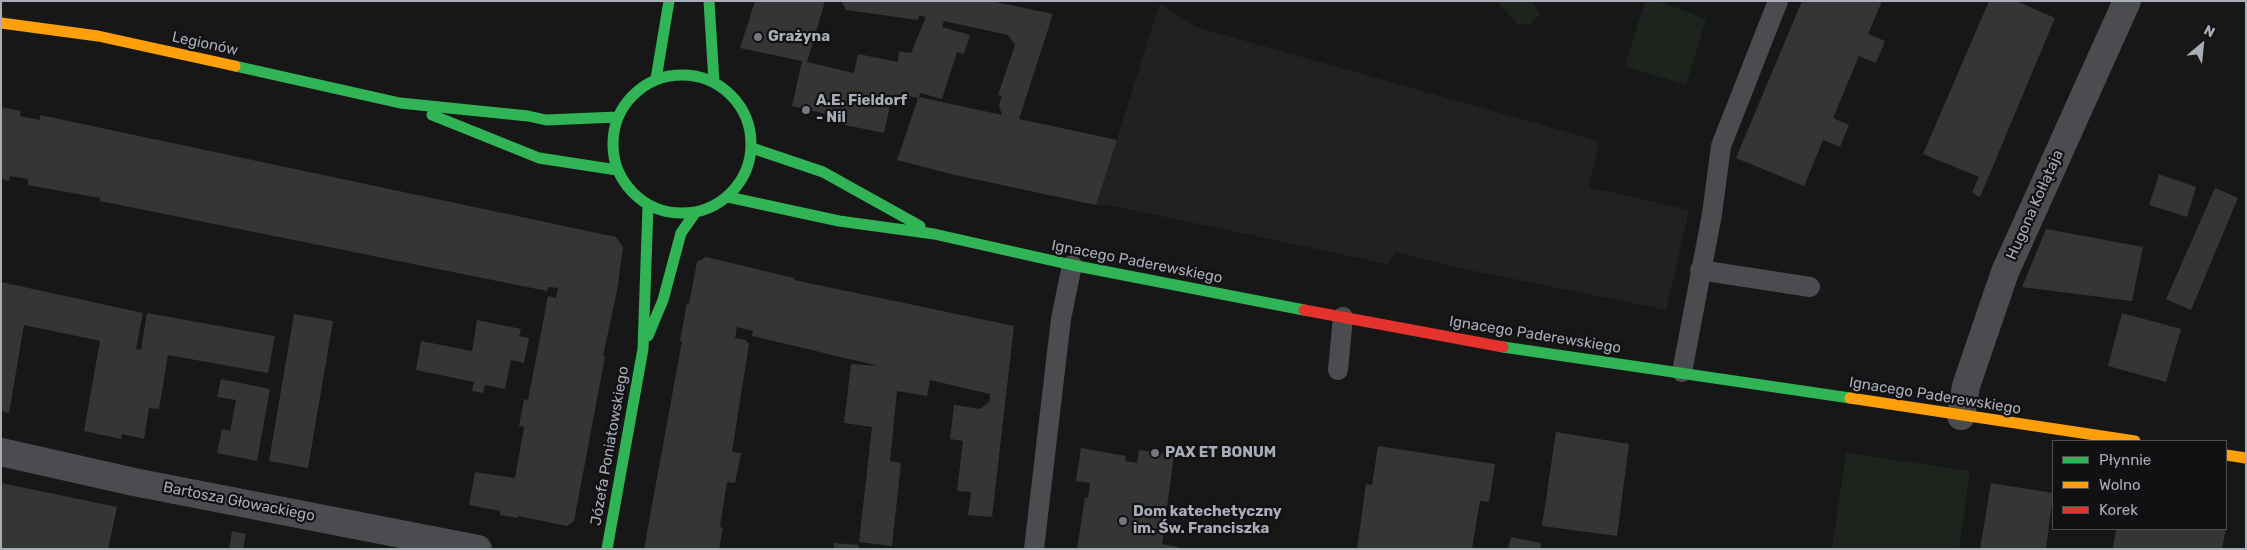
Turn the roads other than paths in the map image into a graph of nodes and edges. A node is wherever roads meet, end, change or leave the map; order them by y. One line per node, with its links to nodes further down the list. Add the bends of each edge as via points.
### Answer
1 (669, 1): 6 (main road)
2 (709, 1): 7 (main road)
3 (1778, 1): 17 (lane, via 1721,146)
4 (2127, 1): 23 (street, Hugona Kołłątaja, via 2005,272 1966,386)
5 (1, 23): 8 (main road, Legionów, via 98,36)
6 (656, 80): 7 (main road, via 675,75 695,76); 9 (main road, via 640,89)
7 (714, 82): 10 (main road, via 730,94 742,110 750,128)
8 (400, 102): 9 (main road, Legionów, via 546,120); 11 (main road, Legionów, via 539,158)
9 (618, 117): 11 (main road, via 613,135)
10 (752, 148): 12 (main road, via 744,175); 15 (main road, Ignacego Paderewskiego, via 823,172)
11 (617, 170): 13 (main road, via 625,184)
12 (728, 197): 14 (main road); 15 (main road, Ignacego Paderewskiego, via 838,221)
13 (648, 206): 14 (main road, via 663,212); 20 (main road, Józefa Poniatowskiego)
14 (695, 213): 20 (main road, Józefa Poniatowskiego, via 681,233 663,300)
15 (934, 234): 16 (main road, Ignacego Paderewskiego)
16 (1072, 265): 19 (main road, Ignacego Paderewskiego); 30 (lane, via 1061,319)
17 (1700, 270): 18 (lane); 22 (lane)
18 (1810, 286)
19 (1343, 317): 21 (lane); 22 (main road, Ignacego Paderewskiego, via 1472,342)
20 (643, 349): 29 (main road, Józefa Poniatowskiego)
21 (1338, 370)
22 (1682, 372): 23 (main road, Ignacego Paderewskiego)
23 (1961, 416): 24 (main road, Ignacego Paderewskiego)
24 (2127, 440)
25 (1, 452): 28 (street, Bartosza Głowackiego, via 134,482)
26 (2227, 455): 27 (main road)
27 (2246, 458)
28 (478, 549)
29 (607, 549)
30 (1034, 549)

